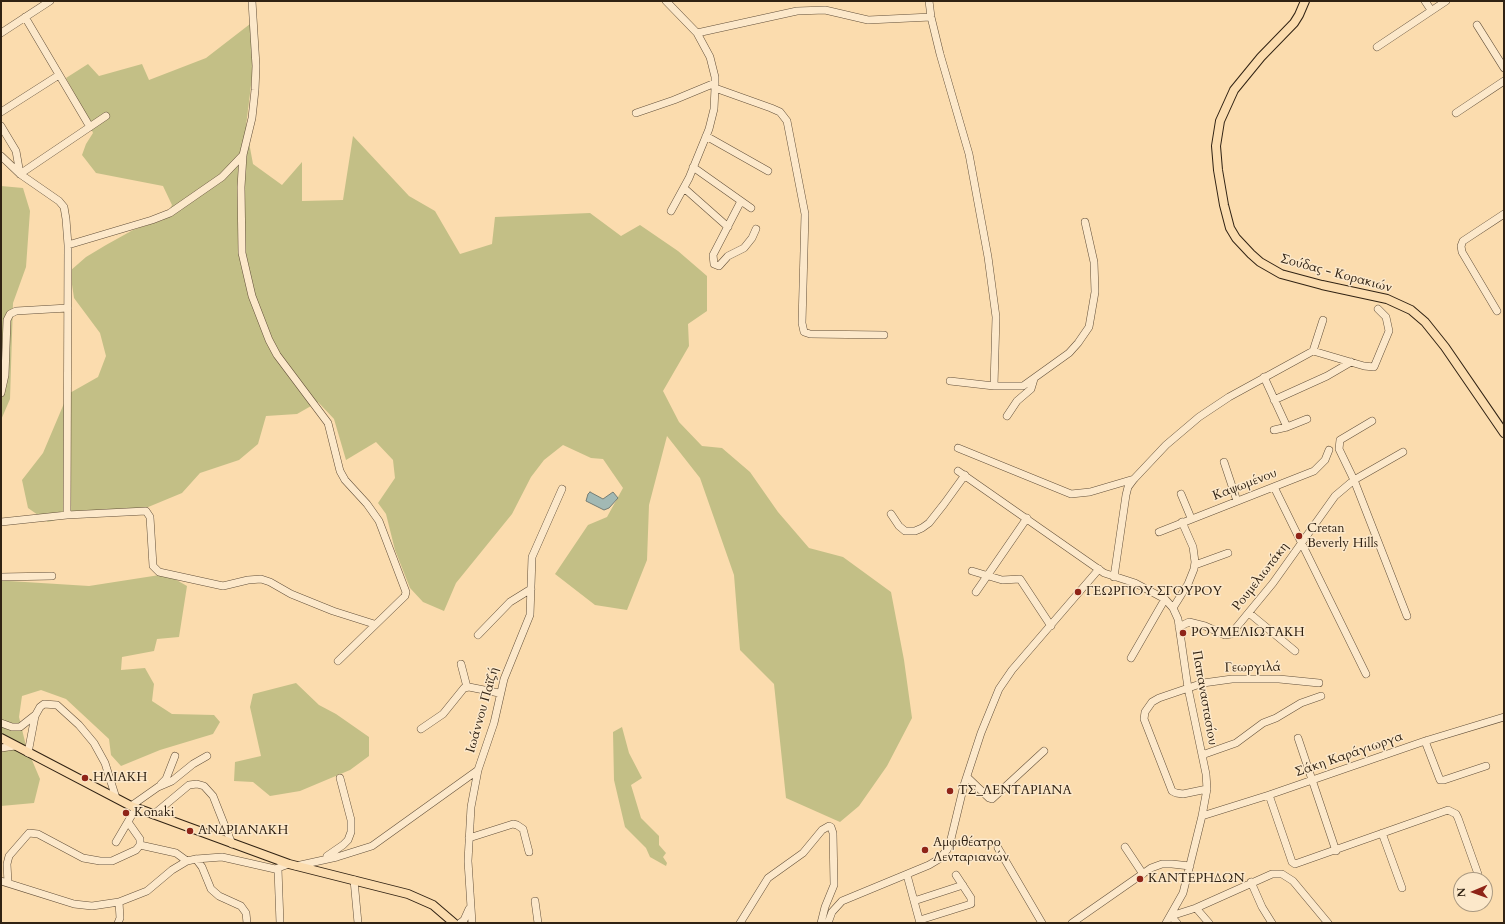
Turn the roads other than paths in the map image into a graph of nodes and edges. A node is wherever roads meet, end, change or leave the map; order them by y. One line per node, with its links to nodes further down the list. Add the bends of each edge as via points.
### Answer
1 (50, 1): 10 (street)
2 (252, 1): 27 (street, via 255,90 252,118)
3 (666, 1): 8 (street)
4 (929, 1): 11 (street)
5 (1305, 1): 59 (main road, Σούδας - Κορακιών, via 1294,24 1261,57 1234,90 1220,121 1216,146 1217,163 1230,228 1251,254 1281,274 1322,286 1387,299 1411,310 1426,322 1445,347)
6 (1425, 1): 9 (street)
7 (1446, 1): 9 (street)
8 (674, 5): 13 (street)
9 (1431, 10): 15 (street)
10 (25, 17): 14 (street); 17 (street)
11 (931, 17): 13 (street, via 868,20 825,10 797,11); 51 (street, via 969,154 988,256 996,317)
12 (1477, 25): 16 (street)
13 (697, 33): 19 (street, via 710,57)
14 (1, 34)
15 (1377, 47)
16 (1504, 68)
17 (59, 75): 20 (street); 25 (street)
18 (1504, 81): 22 (street)
19 (715, 86): 21 (street); 26 (street, via 714,109); 45 (street, via 780,112 787,121 805,214 802,323 804,332)
20 (1, 112)
21 (636, 113)
22 (1456, 113)
23 (106, 116): 25 (street)
24 (1, 126): 31 (street, via 16,152)
25 (90, 127): 31 (street)
26 (706, 136): 29 (street); 30 (street)
27 (243, 155): 40 (street, via 222,177 170,213 146,223); 92 (street, via 242,253 252,296 277,355 328,423 340,471 345,480 375,513 405,591 404,596)
28 (1, 156): 31 (street)
29 (693, 168): 32 (street); 33 (street)
30 (768, 171)
31 (20, 174): 40 (street, via 64,207)
32 (684, 188): 35 (street); 38 (street)
33 (741, 201): 34 (street); 38 (street)
34 (751, 208)
35 (671, 211)
36 (1504, 214): 43 (street, via 1463,241 1461,246 1462,252)
37 (1085, 222): 49 (street, via 1096,277 1093,314 1089,327 1069,352)
38 (728, 228): 39 (street, via 713,254 714,264 718,266 728,256 744,248)
39 (756, 229)
40 (68, 245): 41 (street)
41 (68, 308): 52 (street, via 16,311 10,314 7,320 5,375); 71 (street)
42 (1378, 309): 47 (street, via 1386,317 1389,331 1376,363 1370,368)
43 (1497, 311)
44 (1323, 320): 46 (street)
45 (884, 335)
46 (1313, 351): 47 (street); 48 (street)
47 (1351, 362): 53 (street)
48 (1264, 377): 53 (street); 64 (street, via 1199,417 1166,445)
49 (1034, 379): 51 (street, via 1019,387); 54 (street, via 1031,389)
50 (950, 381): 51 (street)
51 (994, 386)
52 (1, 393)
53 (1274, 400): 57 (street)
54 (1007, 416)
55 (1307, 419): 57 (street)
56 (1372, 421): 65 (street, via 1343,438 1338,444)
57 (1287, 427): 58 (street)
58 (1274, 430)
59 (1504, 433)
60 (958, 448): 64 (street, via 1071,494 1090,492)
61 (1329, 450): 66 (street, Καψωμένου, via 1325,460 1314,471)
62 (1403, 452): 65 (street, Ρουμελιωτάκη)
63 (1224, 462): 69 (street)
64 (1134, 479): 84 (street, via 1126,495)
65 (1354, 480): 77 (street, Ρουμελιωτάκη, via 1330,501); 91 (street)
66 (1274, 488): 69 (street, Καψωμένου); 77 (street)
67 (562, 489): 86 (street, Ιωάννου Παϊζή, via 533,551 530,568)
68 (1181, 494): 73 (street)
69 (1238, 501): 73 (street, Καψωμένου)
70 (891, 514): 72 (street, Παπαναστασίου, via 905,531 922,528 944,504 962,473)
71 (67, 515): 74 (street); 92 (street, via 146,511 150,517 153,566 159,572 223,586 261,579 291,594)
72 (1027, 518): 80 (street, Παπαναστασίου); 82 (street)
73 (1191, 518): 75 (street, Καψωμένου)
74 (1, 522)
75 (1182, 522): 76 (street, Καψωμένου); 79 (street, via 1193,546)
76 (1159, 532)
77 (1301, 544): 90 (street, Ρουμελιωτάκη); 100 (street)
78 (1228, 554): 79 (street)
79 (1195, 565): 89 (street, via 1188,584)
80 (1099, 569): 84 (street, Παπαναστασίου); 93 (street)
81 (972, 571): 82 (street)
82 (989, 575): 87 (street); 93 (street, via 1002,580 1020,579)
83 (52, 576): 85 (street)
84 (1114, 577): 88 (street, Παπαναστασίου, via 1135,583)
85 (1, 578)
86 (531, 589): 95 (street, via 510,602); 104 (street, Ιωάννου Παϊζή, via 532,602 528,621)
87 (976, 592)
88 (1165, 598): 89 (street, Παπαναστασίου); 97 (street)
89 (1173, 608): 94 (street, Παπαναστασίου)
90 (1249, 613): 94 (street, Ρουμελιωτάκη, via 1234,631 1225,635 1189,622); 96 (street)
91 (1407, 616)
92 (374, 624): 98 (street)
93 (1051, 626): 122 (street, via 1012,670 999,689)
94 (1180, 627): 103 (street, Παπαναστασίου)
95 (478, 635)
96 (1295, 651)
97 (1131, 658)
98 (338, 660)
99 (462, 664): 102 (street)
100 (1366, 674)
101 (1319, 683): 103 (street, Γεωργιλά, via 1243,678 1203,683)
102 (467, 687): 104 (street); 109 (street, via 443,714)
103 (1188, 688): 117 (street, Παπαναστασίου); 126 (street, Γεωργιλά, via 1152,702 1145,712 1144,719 1172,791 1183,794)
104 (499, 693): 121 (street, Ιωάννου Παϊζή, via 494,723)
105 (1321, 696): 117 (street, via 1263,723 1236,742)
106 (34, 716): 108 (street, via 20,727); 116 (street); 128 (street, via 44,704 51,704 57,705 75,721 94,743 105,763)
107 (1504, 717): 112 (street, Σάκη Καράγιωργα)
108 (1, 723)
109 (421, 729)
110 (1, 738): 113 (main road)
111 (1298, 738): 124 (street)
112 (1425, 741): 120 (street, via 1440,780); 124 (street, Σάκη Καράγιωργα)
113 (15, 746): 114 (street); 116 (main road)
114 (1, 748)
115 (1044, 751): 122 (street, via 992,798)
116 (28, 753): 128 (main road)
117 (1202, 755): 126 (street, Παπαναστασίου)
118 (176, 756): 125 (street, via 166,779)
119 (207, 756): 125 (street, via 172,781)
120 (1486, 766)
121 (478, 770): 134 (street, Ιωάννου Παϊζή, via 471,807); 144 (street, via 372,846)
122 (967, 777): 150 (street, via 947,850 930,865)
123 (340, 778): 144 (street, via 351,820 351,832 344,845)
124 (1312, 780): 127 (street, Σάκη Καράγιωργα); 140 (street)
125 (158, 787): 129 (street)
126 (1206, 789): 131 (street, Παπαναστασίου)
127 (1269, 796): 131 (street, Σάκη Καράγιωργα); 140 (street, via 1292,862 1295,864)
128 (116, 798): 129 (main road)
129 (134, 807): 130 (main road); 132 (street)
130 (153, 815): 136 (main road); 136 (street, via 189,785 204,786 213,796)
131 (1202, 816): 146 (street, Παπαναστασίου)
132 (128, 822): 135 (street); 137 (street, via 140,839)
133 (1382, 833): 140 (street); 148 (street, via 1442,811 1453,811 1458,818); 156 (street)
134 (469, 838): 141 (street, via 517,824 524,829); 162 (street, Ιωάννου Παϊζή, via 470,907)
135 (116, 842)
136 (232, 844): 145 (main road)
137 (140, 845): 143 (street, via 176,853); 153 (street, via 120,859 100,861 74,854 38,834 29,833 9,856)
138 (1125, 847): 149 (street)
139 (998, 848): 173 (street)
140 (1336, 851)
141 (529, 852)
142 (196, 859): 143 (street); 147 (street, via 222,857 268,869); 165 (street, via 211,889 219,896 241,906 246,912)
143 (187, 861): 159 (street, via 147,891)
144 (316, 861): 145 (street)
145 (293, 865): 147 (street); 152 (main road)
146 (1190, 866): 149 (street, via 1162,864); 161 (street, Παπαναστασίου, via 1183,893)
147 (278, 869): 166 (street)
148 (1477, 872)
149 (1143, 874): 174 (street)
150 (907, 875): 158 (street); 172 (street, via 842,901 832,912)
151 (956, 875): 155 (street)
152 (354, 880): 167 (street); 168 (main road, via 421,899)
153 (5, 882): 159 (street, via 74,904 92,906)
154 (1252, 882): 160 (street); 178 (street); 179 (street, via 1272,874 1288,876)
155 (963, 885): 158 (street); 163 (street, via 971,898 971,904)
156 (1402, 888)
157 (535, 901): 169 (street)
158 (914, 901): 163 (street)
159 (119, 902): 164 (street)
160 (1196, 908): 161 (street); 177 (street)
161 (1172, 916): 175 (street, Παπαναστασίου); 176 (street)
162 (467, 922)
163 (920, 922)
164 (118, 923)
165 (247, 923)
166 (280, 923)
167 (358, 923)
168 (454, 923)
169 (538, 923)
170 (740, 923): 171 (street, via 768,878 803,853 822,830 829,826 833,833 834,885)
171 (821, 923)
172 (828, 923)
173 (1042, 923)
174 (1072, 923)
175 (1166, 923)
176 (1177, 923)
177 (1209, 923)
178 (1272, 923)
179 (1328, 923)

